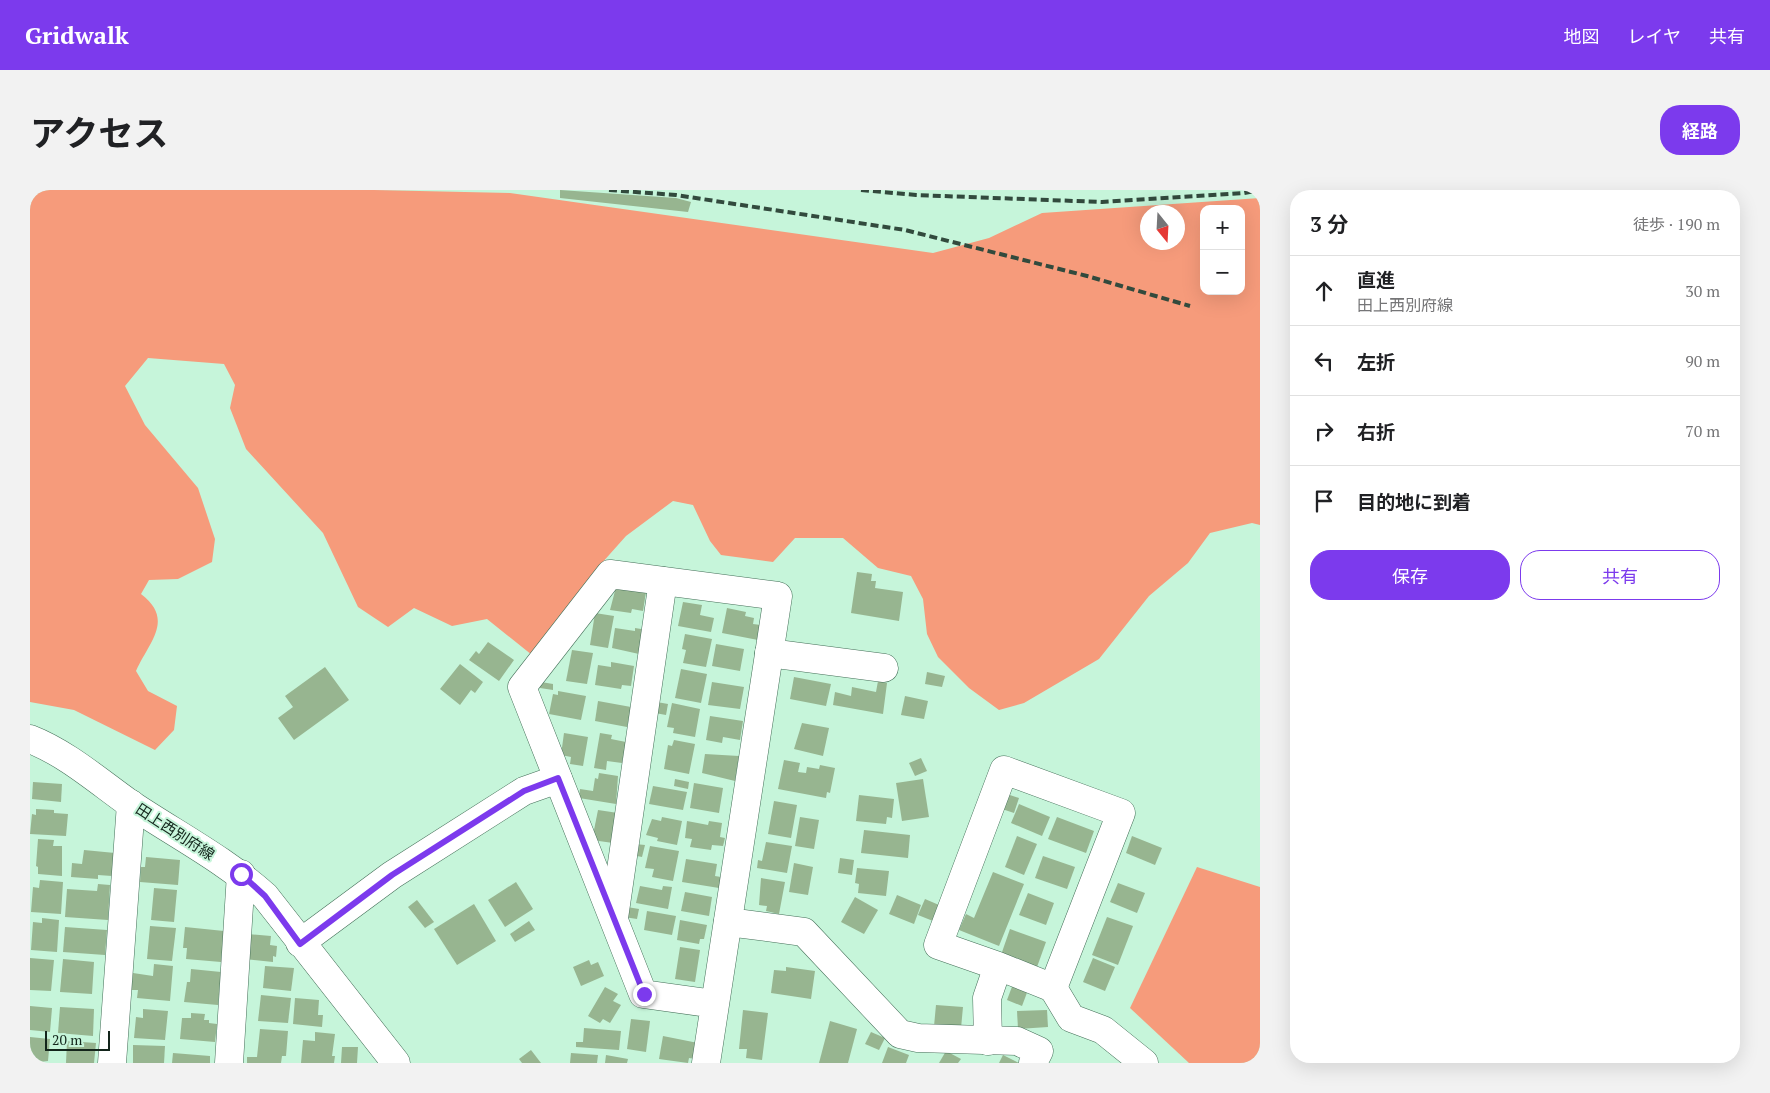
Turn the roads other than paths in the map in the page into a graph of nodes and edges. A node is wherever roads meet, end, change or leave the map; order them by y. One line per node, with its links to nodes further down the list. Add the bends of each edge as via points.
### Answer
1 (663, 581): 2 (street, via 778,596); 5 (street, via 610,574 522,688); 8 (street)
2 (769, 653): 3 (street); 9 (street)
3 (884, 668)
4 (30, 739): 6 (street, 田上西別府線)
5 (558, 778): 8 (street); 10 (street, via 524,791 392,875)
6 (131, 804): 7 (street, 田上西別府線); 15 (street)
7 (241, 874): 10 (street, 田上西別府線, via 265,896); 16 (street)
8 (614, 919): 13 (street, via 644,994)
9 (728, 922): 13 (street); 14 (street, via 804,932 900,1034 918,1038)
10 (300, 944): 17 (street, 田上西別府線)
11 (998, 966): 12 (street); 12 (street, via 938,944 1004,770 1122,813); 14 (street, via 987,998)
12 (1053, 988): 20 (street, via 1071,1018 1103,1030)
13 (715, 1004): 18 (street)
14 (988, 1041): 19 (street, via 1017,1041 1039,1051)
15 (112, 1063)
16 (228, 1063)
17 (396, 1063)
18 (706, 1063)
19 (1033, 1063)
20 (1144, 1063)

